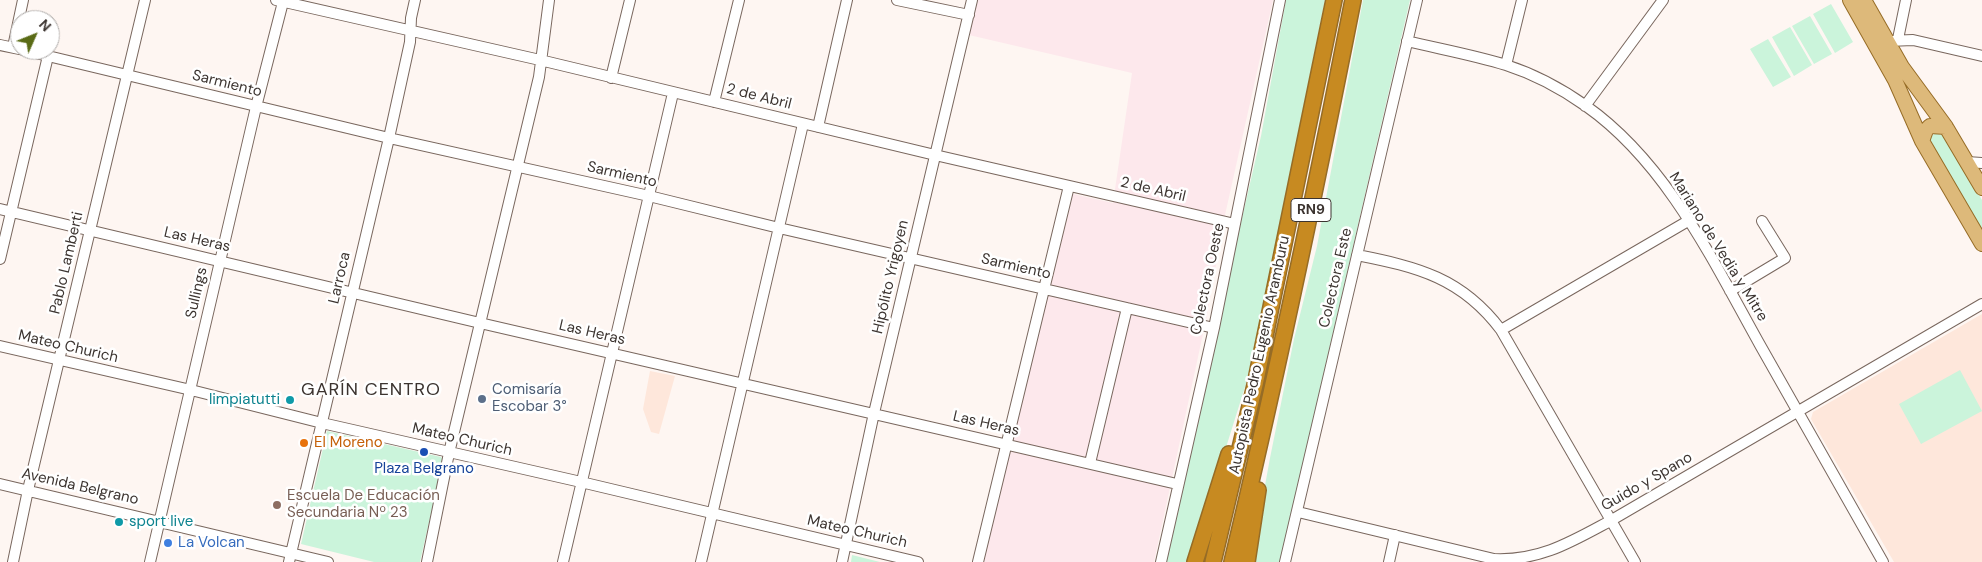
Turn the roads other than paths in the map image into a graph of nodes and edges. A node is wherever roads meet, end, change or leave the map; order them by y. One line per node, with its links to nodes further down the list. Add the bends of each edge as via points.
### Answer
1 (145, 0): 29 (street, Pablo Lamberti)
2 (415, 0): 21 (street, Larroca)
3 (549, 0): 27 (street)
4 (630, 0): 30 (street)
5 (739, 0): 32 (street)
6 (847, 0): 36 (street)
7 (897, 0): 20 (street)
8 (972, 0): 20 (street, Hipólito Yrigoyen)
9 (1280, 0): 51 (street, Colectora Oeste)
10 (1334, 0): 71 (highway, Autopista Pedro Eugenio Aramburu / RN9)
11 (1353, 0): 75 (highway, Autopista Pedro Eugenio Aramburu / RN9)
12 (1417, 0): 23 (street, Colectora Este)
13 (1522, 0): 28 (street)
14 (1663, 0): 33 (street)
15 (1850, 0): 39 (main road, via 1895,80)
16 (1864, 0): 22 (main road)
17 (1906, 0): 22 (street)
18 (279, 1): 19 (street, 2 de Abril); 34 (street, Sullings)
19 (312, 4): 21 (street, 2 de Abril)
20 (968, 15): 40 (street, Hipólito Yrigoyen)
21 (410, 31): 27 (street, 2 de Abril); 38 (street, Larroca)
22 (1893, 40): 24 (street, via 1913,40); 37 (main road, via 1902,67)
23 (1407, 41): 28 (street, Mariano de Vedia y Mitre); 55 (street, Colectora Este)
24 (1982, 56)
25 (60, 59): 29 (street, Sarmiento)
26 (47, 60): 48 (street)
27 (540, 60): 30 (street, 2 de Abril); 43 (street)
28 (1506, 65): 33 (street, Mariano de Vedia y Mitre, via 1548,83)
29 (126, 74): 34 (street, Sarmiento); 53 (street, Pablo Lamberti)
30 (611, 78): 31 (street, 2 de Abril)
31 (673, 93): 32 (street, 2 de Abril); 46 (street)
32 (714, 102): 35 (street, 2 de Abril)
33 (1585, 106): 50 (street, Mariano de Vedia y Mitre, via 1635,148)
34 (256, 107): 38 (street, Sarmiento); 58 (street, Sullings)
35 (803, 124): 36 (street, 2 de Abril); 52 (street)
36 (818, 127): 40 (street, 2 de Abril)
37 (1946, 127): 39 (main road, via 1930,126); 41 (main road)
38 (389, 138): 43 (street, Sarmiento); 61 (street, Larroca)
39 (1922, 141): 54 (main road)
40 (935, 155): 44 (street, 2 de Abril); 56 (street, Hipólito Yrigoyen)
41 (1966, 162): 42 (street); 45 (main road)
42 (1982, 163)
43 (518, 167): 46 (street, Sarmiento); 64 (street)
44 (1068, 186): 51 (street, 2 de Abril); 59 (street)
45 (1982, 188)
46 (649, 196): 52 (street, Sarmiento); 68 (street)
47 (0, 209): 48 (street, Las Heras)
48 (11, 211): 53 (street, Las Heras); 57 (street)
49 (1762, 220): 60 (street, via 1785,258)
50 (1688, 221): 60 (street, Mariano de Vedia y Mitre); 66 (street)
51 (1235, 224): 65 (street, Colectora Oeste)
52 (779, 228): 56 (street, Sarmiento); 70 (street)
53 (90, 231): 58 (street, Las Heras); 69 (street, Pablo Lamberti)
54 (1982, 244)
55 (1357, 254): 66 (street, via 1407,266 1449,282 1480,305); 84 (street, Colectora Este)
56 (911, 258): 59 (street, Sarmiento); 74 (street, Hipólito Yrigoyen)
57 (0, 259)
58 (220, 260): 61 (street, Las Heras); 72 (street, Sullings)
59 (1044, 289): 63 (street, Sarmiento); 77 (street)
60 (1730, 291): 73 (street, Mariano de Vedia y Mitre)
61 (352, 292): 64 (street, Las Heras); 76 (street, Larroca)
62 (1982, 304): 73 (street, Guido y Spano)
63 (1127, 308): 65 (street, Sarmiento); 79 (street)
64 (480, 322): 68 (street, Las Heras); 78 (street)
65 (1214, 328): 82 (street, Colectora Oeste)
66 (1501, 330): 86 (street)
67 (0, 346): 69 (street, Mateo Churich)
68 (612, 353): 70 (street, Las Heras); 80 (street)
69 (59, 361): 72 (street, Mateo Churich); 83 (street, Pablo Lamberti)
70 (744, 383): 74 (street, Las Heras); 85 (street)
71 (1255, 385): 102 (highway); 103 (highway, Autopista Pedro Eugenio Aramburu / RN9)
72 (191, 390): 76 (street, Mateo Churich); 87 (street, Sullings)
73 (1798, 411): 86 (street, Guido y Spano); 109 (street, Mariano de Vedia y Mitre)
74 (874, 413): 77 (street, Las Heras); 89 (street, Hipólito Yrigoyen)
75 (1266, 418): 104 (highway, Autopista Pedro Eugenio Aramburu / RN9); 105 (highway)
76 (322, 424): 78 (street, Mateo Churich); 90 (street, Larroca)
77 (1007, 444): 79 (street, Las Heras); 100 (street)
78 (449, 453): 80 (street, Mateo Churich); 95 (street)
79 (1090, 463): 82 (street, Las Heras)
80 (582, 482): 85 (street, Mateo Churich); 96 (street)
81 (0, 484): 83 (street, Avenida Belgrano)
82 (1177, 484): 101 (street, Colectora Oeste)
83 (28, 490): 87 (street, Avenida Belgrano); 92 (street, Pablo Lamberti)
84 (1298, 512): 88 (street, Guido y Spano); 106 (street, Colectora Este)
85 (713, 514): 89 (street, Mateo Churich); 97 (street)
86 (1610, 521): 91 (street, Guido y Spano, via 1540,555); 108 (street)
87 (159, 522): 90 (street, Avenida Belgrano); 93 (street, Sullings)
88 (1395, 535): 91 (street, Guido y Spano); 107 (street)
89 (846, 545): 98 (street, Hipólito Yrigoyen); 99 (street, Mateo Churich)
90 (290, 558): 94 (street, Avenida Belgrano)
91 (1493, 561)
92 (13, 562)
93 (150, 562)
94 (328, 562)
95 (427, 562)
96 (563, 562)
97 (701, 562)
98 (842, 562)
99 (918, 562)
100 (978, 562)
101 (1161, 562)
102 (1194, 562)
103 (1213, 562)
104 (1232, 562)
105 (1247, 562)
106 (1285, 562)
107 (1389, 562)
108 (1635, 562)
109 (1883, 562)

